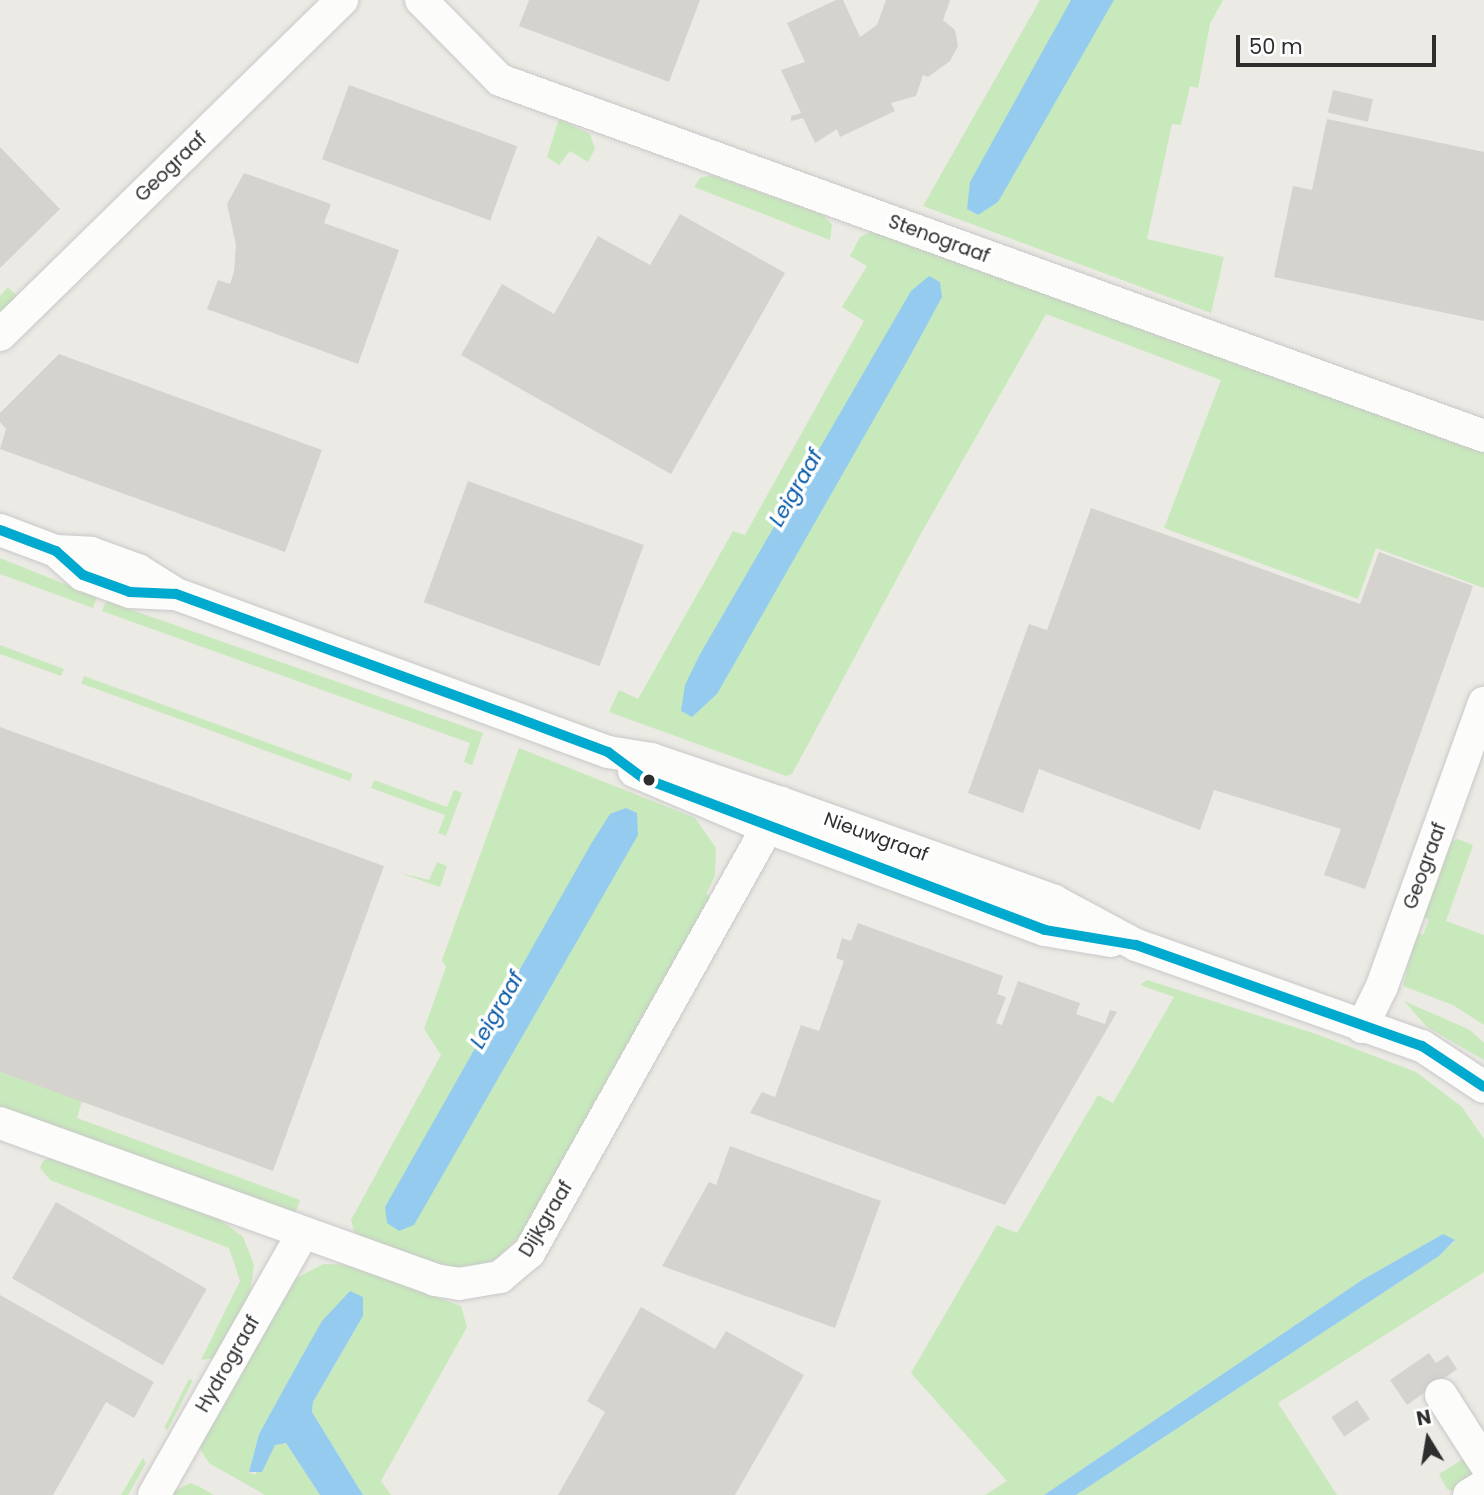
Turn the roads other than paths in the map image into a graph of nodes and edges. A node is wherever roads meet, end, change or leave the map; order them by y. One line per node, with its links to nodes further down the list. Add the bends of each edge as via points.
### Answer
1 (342, 0): 3 (street, Geograaf)
2 (421, 0): 4 (street, Stenograaf, via 499,80)
3 (0, 335)
4 (1484, 436)
5 (0, 530): 7 (street, Nieuwgraaf, via 56,551 90,554 138,570 176,594 607,752 651,760)
6 (1484, 703): 8 (street, Geograaf, via 1382,986)
7 (774, 815): 8 (street, Nieuwgraaf, via 1054,901 1136,945); 11 (street, Dijkgraaf, via 529,1253 515,1268 480,1283 459,1284)
8 (1362, 1027): 9 (street, Nieuwgraaf, via 1422,1046)
9 (1484, 1087)
10 (0, 1123): 11 (street, Dijkgraaf)
11 (303, 1233): 15 (street, Hydrograaf)
12 (1441, 1395): 13 (street)
13 (1484, 1462)
14 (1484, 1486): 16 (street)
15 (153, 1495)
16 (1469, 1495)

